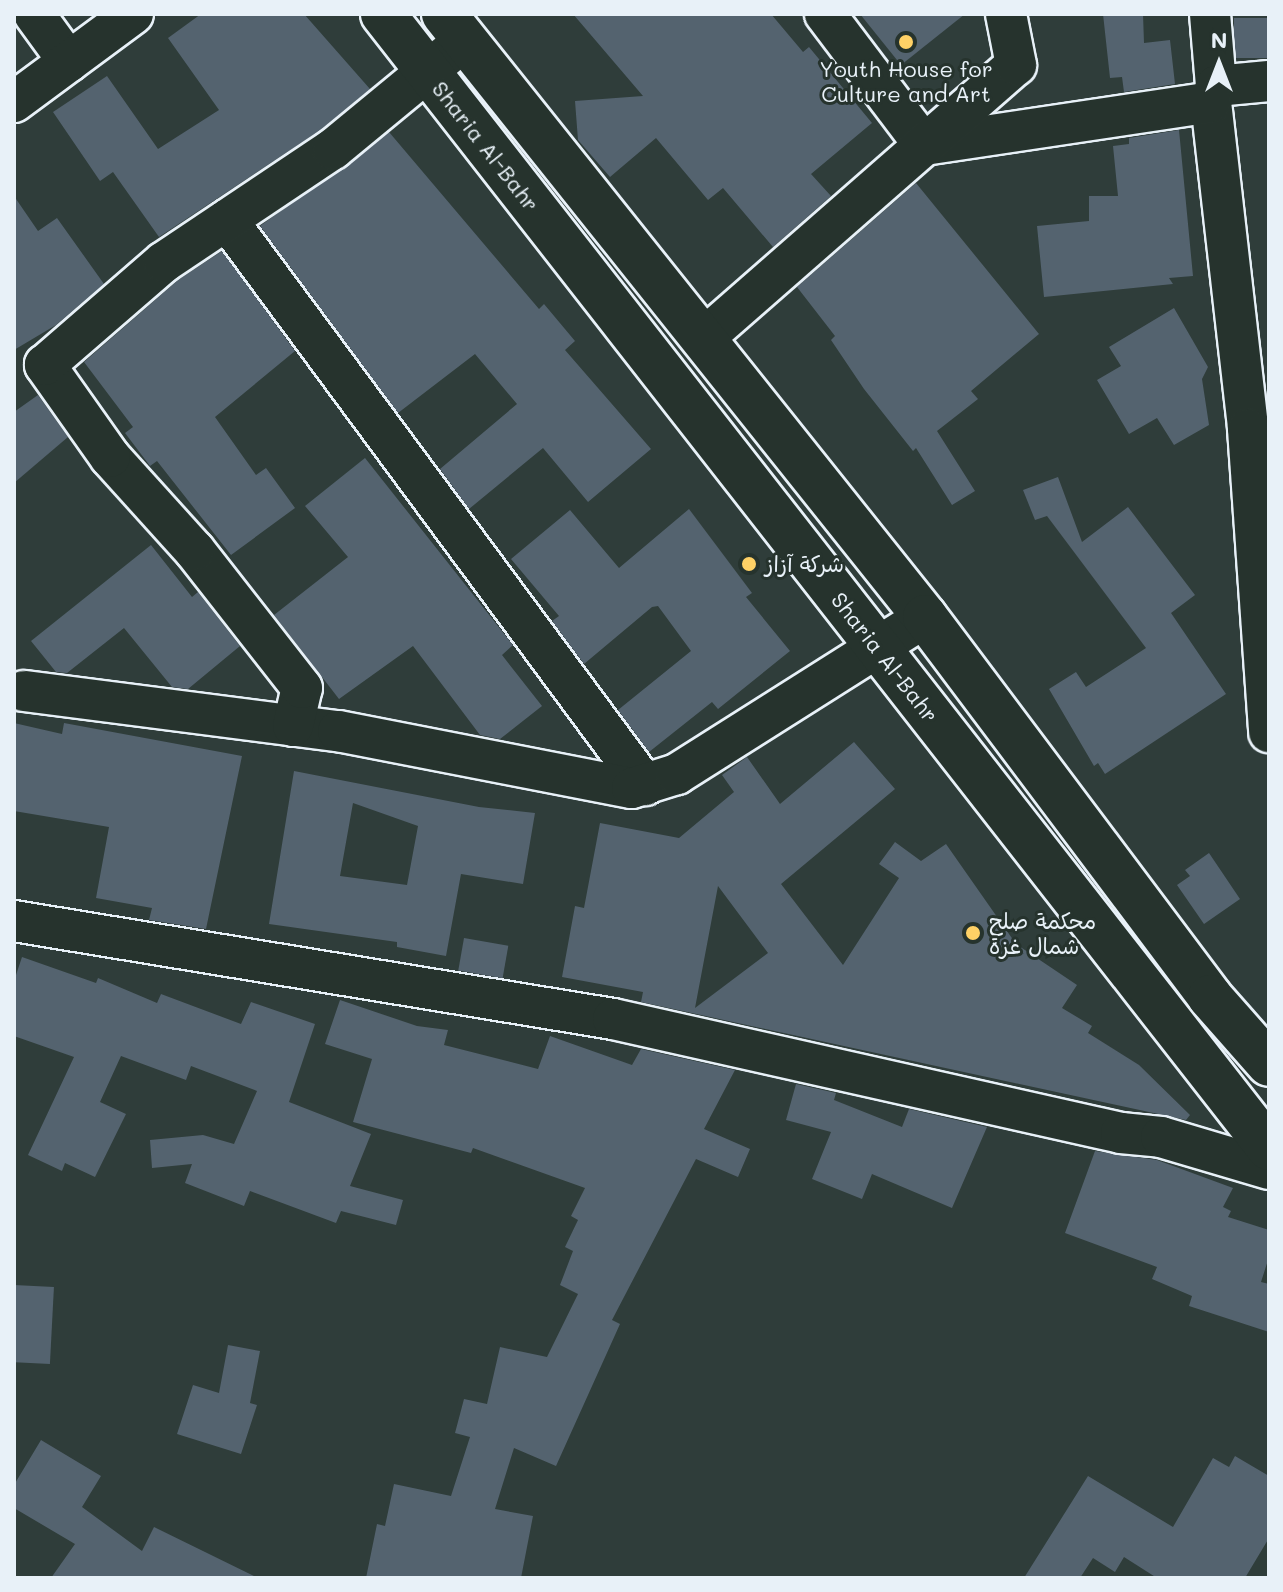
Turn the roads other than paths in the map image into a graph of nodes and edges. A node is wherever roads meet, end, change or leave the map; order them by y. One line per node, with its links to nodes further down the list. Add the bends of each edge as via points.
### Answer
1 (34, 14): 8 (street)
2 (133, 14): 8 (street)
3 (383, 14): 9 (main road, Sharia Al-Bahr)
4 (825, 14): 13 (street)
5 (1006, 14): 13 (street, via 1016,65)
6 (1210, 14): 11 (street)
7 (455, 27): 9 (street); 15 (main road)
8 (69, 62): 12 (street)
9 (428, 71): 14 (street, via 333,149); 17 (main road, Sharia Al-Bahr)
10 (1269, 81): 11 (street)
11 (1214, 94): 13 (street); 20 (street, via 1248,429)
12 (14, 102)
13 (924, 145): 15 (street)
14 (227, 220): 19 (street, via 164,262 45,365 110,457 194,550 302,688); 21 (street)
15 (705, 337): 16 (main road)
16 (925, 617): 17 (street); 23 (main road, via 1210,997)
17 (876, 646): 21 (street, via 677,774); 24 (main road, Sharia Al-Bahr)
18 (24, 691): 19 (street)
19 (293, 726): 21 (street, via 632,788)
20 (1269, 732)
21 (645, 785)
22 (14, 921): 25 (street, via 613,1019 1121,1133 1161,1137)
23 (1269, 1064)
24 (1269, 1148)
25 (1269, 1169)

